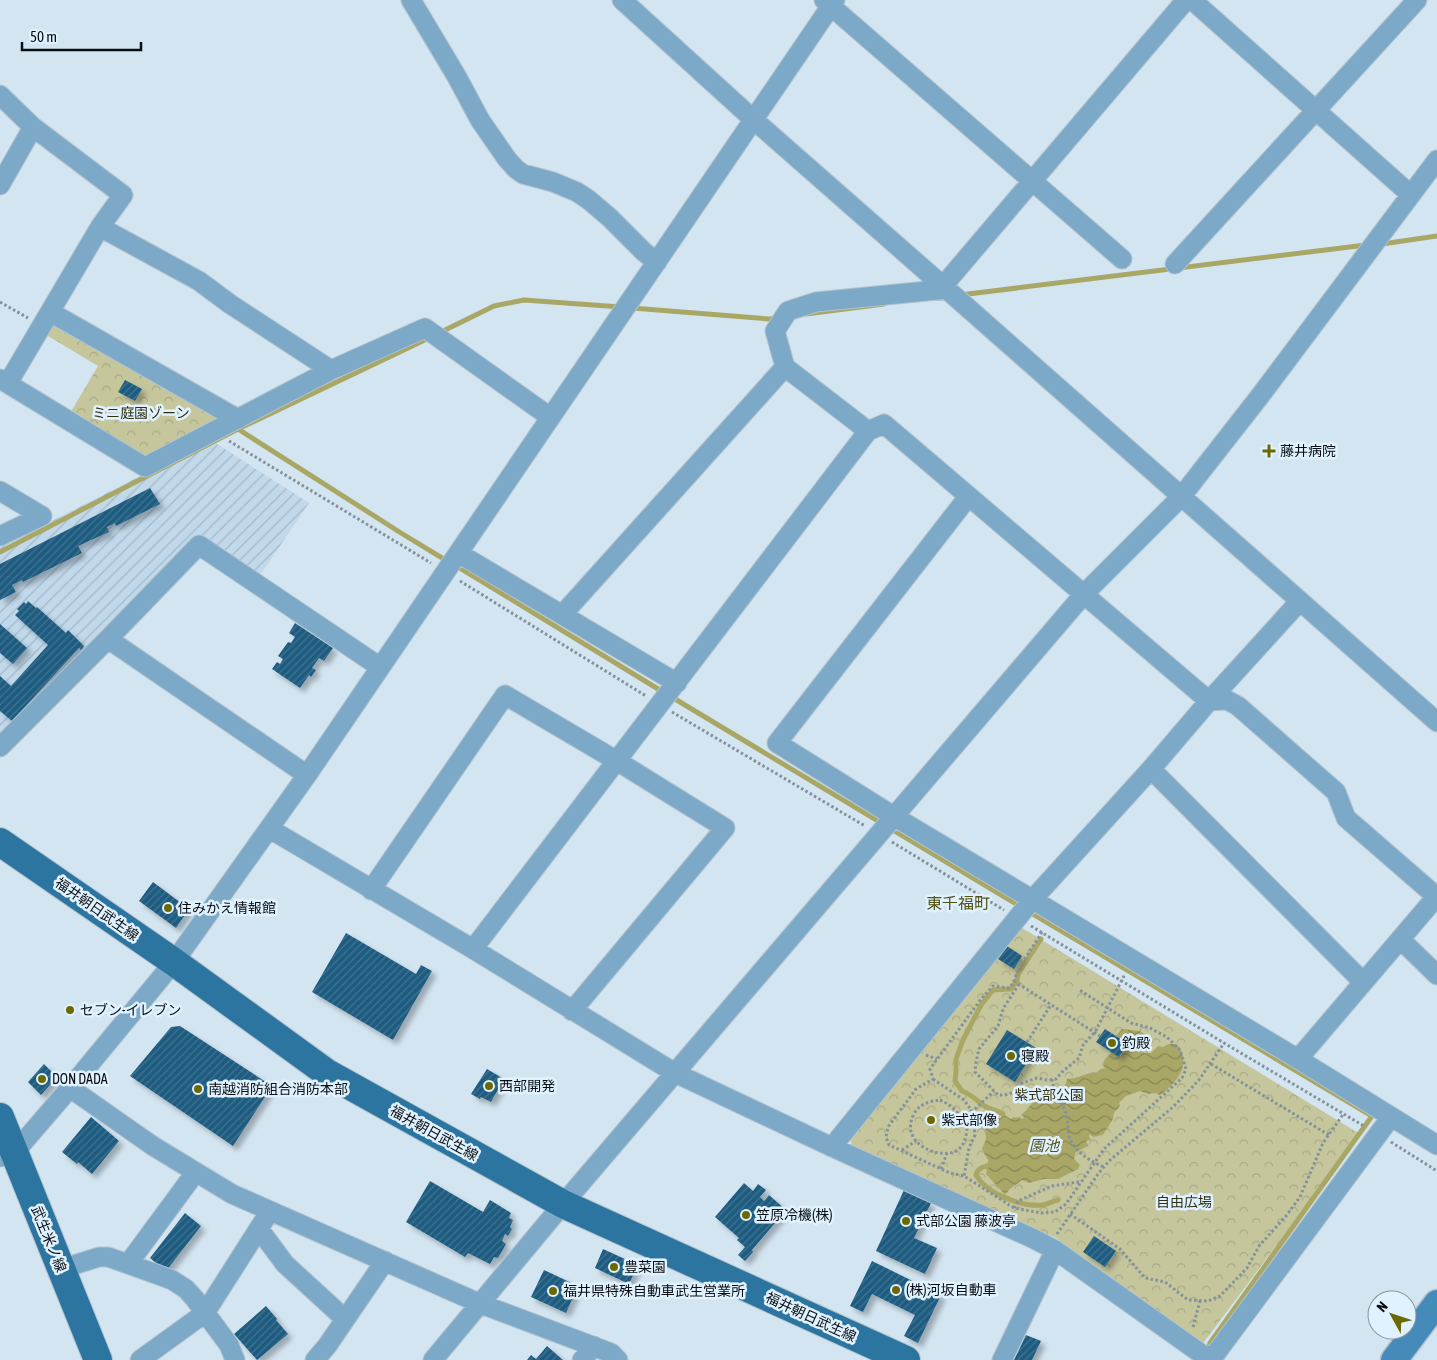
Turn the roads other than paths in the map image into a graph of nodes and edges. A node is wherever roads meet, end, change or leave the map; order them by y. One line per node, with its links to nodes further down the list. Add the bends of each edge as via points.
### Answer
1 (410, 0): 17 (street, via 480,120 516,169 577,192)
2 (622, 0): 9 (street)
3 (1186, 0): 12 (street)
4 (1192, 0): 8 (street)
5 (1417, 0): 8 (street)
6 (830, 2): 9 (street); 12 (street)
7 (0, 96): 10 (street)
8 (1316, 110): 14 (street); 18 (street)
9 (754, 120): 17 (street); 19 (street)
10 (33, 128): 13 (street); 15 (street, via 123,194)
11 (1437, 160): 14 (street)
12 (1031, 181): 16 (street); 19 (street)
13 (0, 185)
14 (1411, 195): 29 (street)
15 (100, 227): 20 (street); 22 (street, via 198,281)
16 (1122, 259)
17 (657, 262): 24 (street)
18 (1175, 264)
19 (945, 288): 21 (street, via 816,302 788,312 775,332); 29 (street)
20 (50, 312): 23 (street); 25 (street)
21 (785, 366): 26 (street); 34 (street)
22 (331, 370): 24 (street, via 425,328); 25 (street)
23 (4, 381): 25 (street, via 145,467)
24 (550, 417): 31 (street)
25 (238, 418)
26 (868, 431): 28 (street, via 884,424); 37 (street)
27 (0, 491): 30 (street, via 42,516)
28 (968, 497): 32 (street); 44 (street, via 778,743)
29 (1181, 497): 32 (street); 33 (street)
30 (0, 536)
31 (458, 553): 34 (street); 36 (street)
32 (1084, 594): 38 (street); 44 (street)
33 (1300, 601): 38 (street); 39 (street)
34 (562, 615): 37 (street)
35 (108, 639): 36 (street, via 199,545); 40 (street); 43 (street)
36 (380, 667): 43 (street)
37 (677, 683): 41 (street)
38 (1209, 701): 42 (street); 48 (street, via 1227,700 1238,706 1336,792 1346,818)
39 (1435, 716)
40 (0, 747)
41 (617, 761): 47 (street, via 505,695); 51 (street); 55 (street, via 724,828)
42 (1151, 769): 49 (street); 54 (street)
43 (307, 775): 45 (street)
44 (895, 817): 49 (street); 57 (street)
45 (270, 829): 47 (street); 52 (street)
46 (0, 842): 52 (main road, 福井朝日武生線)
47 (371, 890): 51 (street)
48 (1437, 896): 50 (street)
49 (1032, 900): 56 (street); 62 (street)
50 (1400, 939): 53 (street); 54 (street)
51 (473, 949): 55 (street)
52 (174, 962): 58 (street); 65 (main road, 福井朝日武生線, via 327,1073)
53 (1437, 975)
54 (1363, 982): 56 (street)
55 (572, 1011): 57 (street)
56 (1298, 1059): 60 (street)
57 (675, 1074): 62 (street); 65 (street)
58 (70, 1088): 63 (street); 64 (street)
59 (0, 1117): 63 (main road, 武生米ノ線)
60 (1391, 1117): 61 (street); 77 (street)
61 (1437, 1145)
62 (832, 1147): 68 (street)
63 (7, 1155): 71 (main road, 武生米ノ線)
64 (195, 1173): 66 (street); 70 (street)
65 (563, 1204): 73 (street); 84 (main road, 福井朝日武生線)
66 (270, 1211): 67 (street); 69 (street)
67 (259, 1229): 74 (street); 75 (street, via 285,1264)
68 (1051, 1248): 77 (street, via 1202,1355); 85 (street)
69 (385, 1261): 73 (street); 75 (street)
70 (128, 1264): 71 (street, via 99,1257); 74 (street, via 172,1280 186,1289)
71 (61, 1269): 78 (main road, 武生米ノ線)
72 (1437, 1303): 86 (street)
73 (481, 1304): 76 (street); 82 (street)
74 (204, 1313): 79 (street); 80 (street, via 229,1345)
75 (345, 1319): 81 (street)
76 (588, 1353): 83 (street, via 610,1353)
77 (1214, 1358)
78 (98, 1360)
79 (140, 1360)
80 (235, 1360)
81 (315, 1360)
82 (433, 1360)
83 (618, 1360)
84 (906, 1360)
85 (1002, 1360)
86 (1394, 1360)

